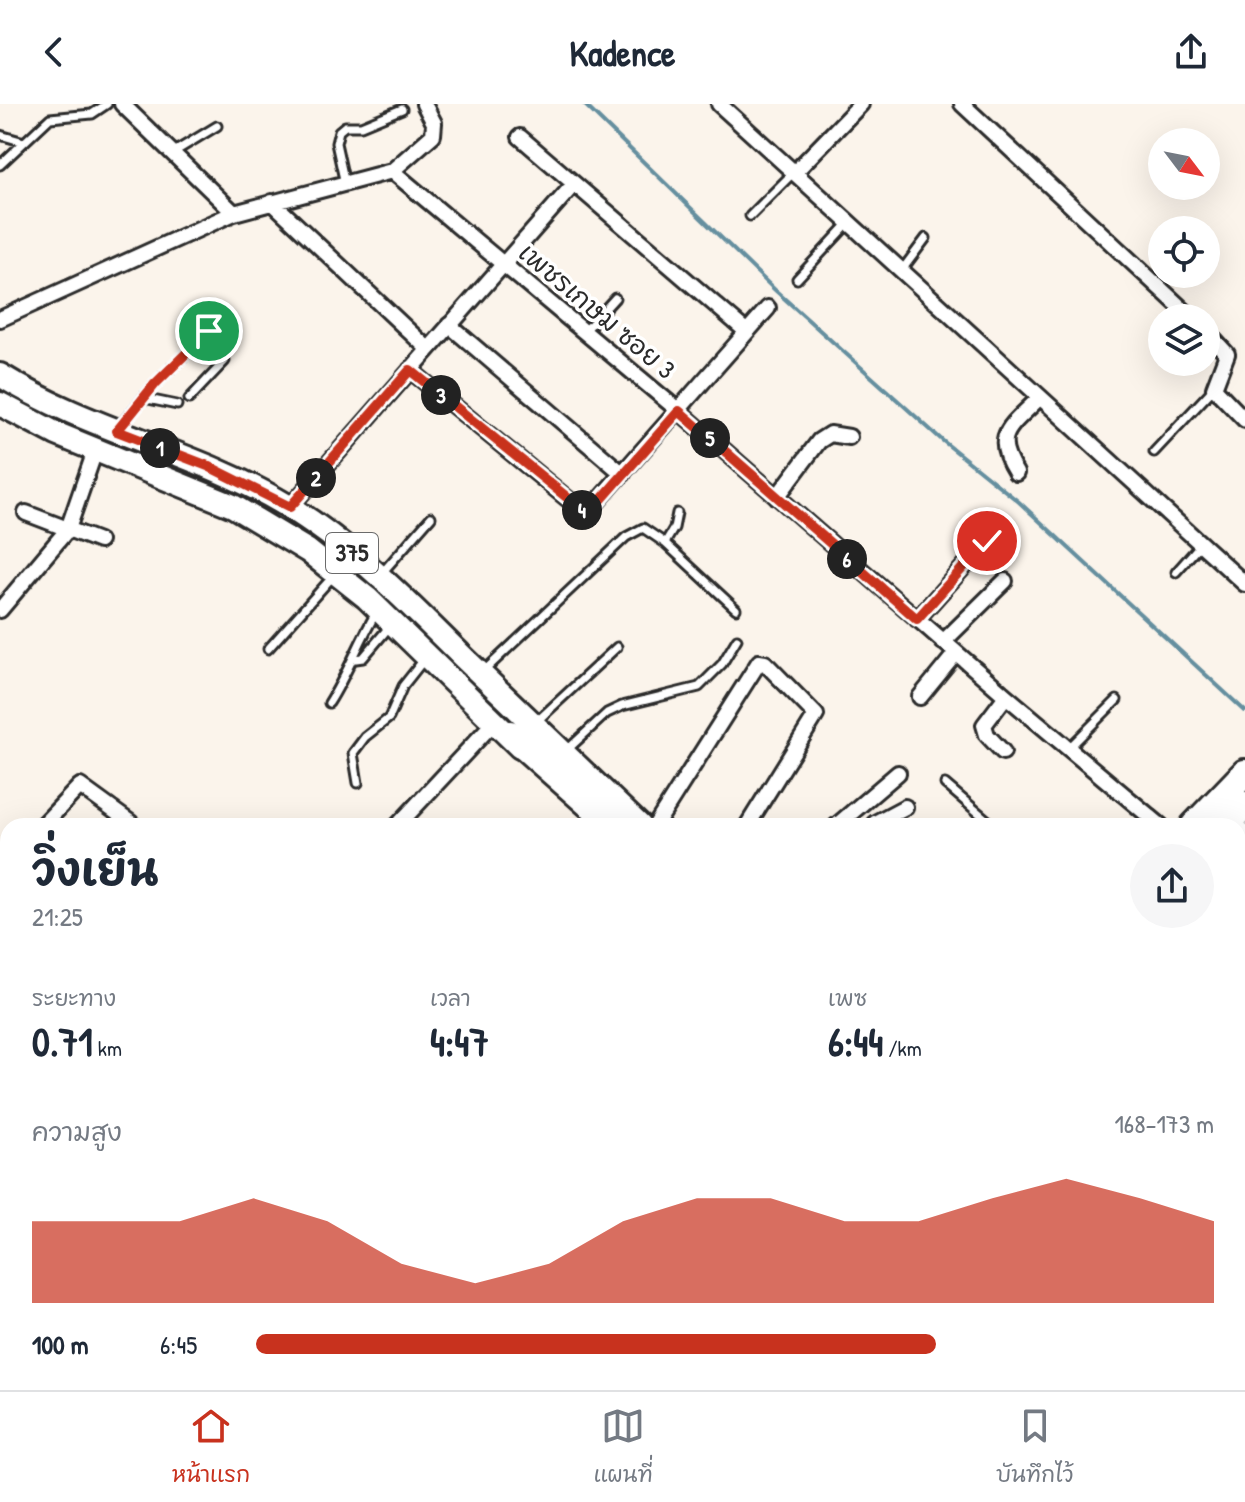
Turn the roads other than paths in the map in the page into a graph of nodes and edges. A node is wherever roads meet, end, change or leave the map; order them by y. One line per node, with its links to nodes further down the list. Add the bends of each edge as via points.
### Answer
1 (107, 104): 11 (lane, via 92,114 50,118)
2 (122, 104): 12 (street)
3 (424, 104): 14 (street, via 434,123 433,135)
4 (719, 104): 15 (street)
5 (861, 104): 15 (street)
6 (962, 104): 27 (street)
7 (402, 109): 16 (lane, via 339,131 336,143)
8 (217, 126): 12 (lane)
9 (0, 135): 11 (lane)
10 (520, 137): 17 (street)
11 (24, 142): 13 (lane)
12 (174, 152): 19 (street)
13 (0, 165)
14 (392, 171): 16 (street); 23 (street, เพชรเกษม ซอย 3)
15 (796, 171): 20 (lane); 21 (street)
16 (345, 184): 18 (street)
17 (574, 184): 23 (street); 33 (street)
18 (272, 202): 19 (street); 35 (street)
19 (234, 213): 29 (street)
20 (750, 216)
21 (850, 221): 24 (street); 25 (lane)
22 (926, 238): 24 (lane)
23 (503, 264): 30 (street); 32 (street, เพชรเกษม ซอย 3)
24 (902, 270): 43 (street)
25 (797, 279)
26 (615, 298): 32 (lane)
27 (1177, 304)
28 (768, 308): 33 (street)
29 (0, 319)
30 (449, 325): 35 (street); 54 (street)
31 (209, 331): 42 (lane)
32 (584, 332): 47 (street, เพชรเกษม ซอย 3)
33 (747, 332): 47 (street)
34 (1220, 346): 38 (street, via 1227,354)
35 (428, 349): 37 (street)
36 (225, 361): 44 (lane)
37 (410, 370): 54 (street, via 585,512); 56 (street)
38 (1220, 372)
39 (0, 375): 49 (main road, 375, via 51,404)
40 (1219, 376): 41 (street)
41 (1214, 388): 48 (street); 52 (lane)
42 (143, 398): 46 (lane); 49 (lane)
43 (1039, 398): 53 (street, via 1004,440 1003,452); 64 (street)
44 (189, 399)
45 (0, 404): 51 (main road, 375)
46 (177, 405)
47 (679, 411): 54 (street); 55 (street, เพชรเกษม ซอย 3)
48 (1245, 420)
49 (117, 431): 56 (main road, 375, via 208,466)
50 (849, 437): 55 (street, via 830,434 819,441)
51 (95, 451): 60 (street); 66 (main road, 375, via 233,506)
52 (1154, 452)
53 (1016, 473)
54 (623, 474)
55 (777, 497): 73 (street, เพชรเกษม ซอย 3)
56 (290, 507): 67 (main road, 375)
57 (26, 513): 60 (street)
58 (677, 513): 63 (lane)
59 (431, 517): 67 (lane)
60 (68, 529): 61 (street); 71 (street)
61 (99, 541)
62 (987, 541): 73 (street)
63 (665, 543): 70 (lane); 81 (lane, via 649,530 636,530)
64 (1201, 544): 65 (lane); 69 (street)
65 (1176, 572)
66 (337, 573): 72 (main road, 375); 77 (lane)
67 (379, 576): 81 (main road, 375)
68 (1005, 581): 75 (street)
69 (1245, 584)
70 (736, 609)
71 (0, 610)
72 (385, 616): 79 (main road, 375); 80 (lane, via 363,658); 80 (lane, via 355,648)
73 (917, 619): 75 (street, เพชรเกษม ซอย 3)
74 (737, 639): 89 (lane, via 699,687 614,709)
75 (943, 642): 78 (street, เพชรเกษม ซอย 3)
76 (617, 647): 86 (lane)
77 (268, 649)
78 (956, 653): 82 (street, เพชรเกษม ซอย 3); 83 (street)
79 (428, 656): 86 (main road, 375); 92 (lane, via 403,686 389,718 353,753)
80 (356, 659): 85 (lane)
81 (481, 674): 86 (main road, 375)
82 (1006, 696): 87 (street, เพชรเกษม ซอย 3); 88 (street, via 984,725)
83 (920, 697)
84 (1117, 700): 87 (lane)
85 (329, 703)
86 (513, 726): 89 (main road, 375); 98 (street); 99 (main road, 375); 100 (highway)
87 (1068, 749): 108 (street, เพชรเกษม ซอย 3)
88 (1003, 752)
89 (564, 753): 101 (main road, 375)
90 (898, 773): 94 (street)
91 (1245, 773): 109 (highway)
92 (358, 783)
93 (945, 784): 107 (lane)
94 (859, 805): 104 (street); 105 (street)
95 (905, 807): 106 (street)
96 (49, 818): 97 (street, via 80,786)
97 (122, 818)
98 (406, 818)
99 (588, 818)
100 (606, 818)
101 (632, 818)
102 (660, 818): 103 (street, via 759,662 816,715)
103 (752, 818)
104 (845, 818)
105 (871, 818)
106 (887, 818)
107 (985, 818)
108 (1151, 818)
109 (1202, 818)

